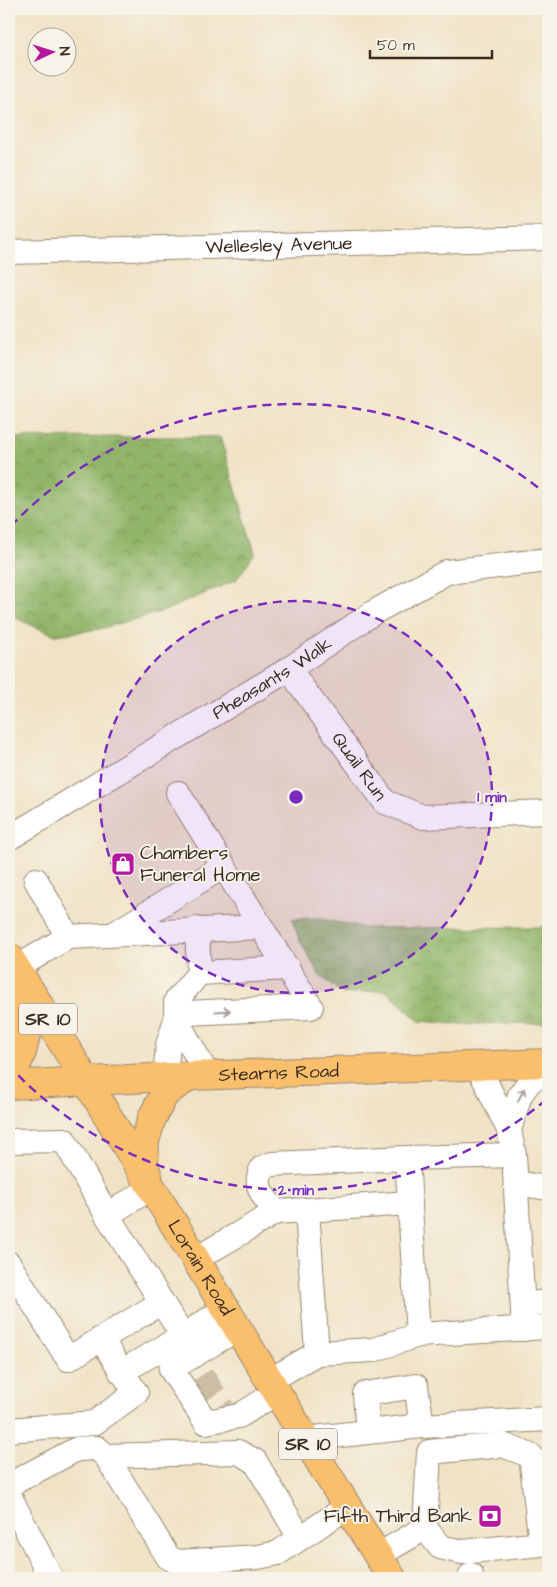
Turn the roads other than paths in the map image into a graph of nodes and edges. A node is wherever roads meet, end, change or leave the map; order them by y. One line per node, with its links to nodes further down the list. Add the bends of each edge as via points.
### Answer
1 (548, 238): 2 (street, Wellesley Avenue)
2 (9, 252)
3 (548, 560): 4 (street, Pheasants Walk, via 447,572 376,611)
4 (289, 668): 6 (street, Quail Run, via 384,802 423,817); 7 (street, Pheasants Walk)
5 (178, 794): 8 (street)
6 (548, 812)
7 (9, 838)
8 (224, 866): 10 (street); 12 (street)
9 (36, 880): 13 (street)
10 (262, 926): 11 (street); 15 (street)
11 (197, 929): 12 (street); 16 (street)
12 (115, 934): 13 (street)
13 (68, 937): 14 (street)
14 (15, 967): 21 (main road, via 27,1005 26,1036 18,1062); 23 (main road, Lorain Road / SR 10)
15 (288, 968): 16 (street); 17 (street, one-way to 15, via 187,1013 311,1007)
16 (199, 973): 17 (street, via 176,1001)
17 (176, 1019): 22 (street); 22 (street, via 168,1045)
18 (548, 1063): 19 (main road, Stearns Road)
19 (478, 1066): 22 (main road, Stearns Road); 25 (street)
20 (548, 1072): 25 (street, one-way to 20, via 520,1095 530,1081)
21 (9, 1075)
22 (187, 1077): 23 (main road, Stearns Road); 30 (main road, via 165,1093 152,1118 145,1141 144,1166)
23 (87, 1081): 24 (main road, Stearns Road); 30 (main road, Lorain Road / SR 10)
24 (9, 1085)
25 (509, 1130): 27 (street)
26 (9, 1140): 35 (street, via 64,1140)
27 (514, 1155): 28 (street); 29 (street)
28 (407, 1158): 32 (street); 34 (street, via 272,1164 262,1168 257,1177 261,1193)
29 (516, 1183): 31 (street); 40 (street)
30 (152, 1187): 35 (street); 36 (main road, Lorain Road / SR 10)
31 (548, 1188)
32 (410, 1203): 33 (street); 44 (street)
33 (307, 1210): 34 (street); 48 (street)
34 (276, 1212): 36 (street)
35 (107, 1215): 38 (street)
36 (196, 1259): 41 (main road, Lorain Road / SR 10)
37 (9, 1264): 45 (street, via 68,1359)
38 (162, 1302): 45 (street); 47 (street)
39 (548, 1302): 40 (street)
40 (523, 1305): 43 (street)
41 (231, 1319): 47 (street); 50 (main road, Lorain Road / SR 10)
42 (548, 1328): 43 (street)
43 (524, 1329): 44 (street)
44 (418, 1336): 46 (street)
45 (101, 1339): 49 (street)
46 (374, 1341): 48 (street); 48 (street, via 373,1350)
47 (188, 1352): 49 (street); 50 (street, via 171,1369 206,1422 226,1413 239,1416)
48 (327, 1352): 50 (street)
49 (121, 1372): 53 (street, via 136,1393 94,1423)
50 (273, 1387): 55 (main road, Lorain Road / SR 10)
51 (548, 1419): 52 (street)
52 (422, 1426): 54 (street); 54 (street, via 416,1386 365,1394)
53 (9, 1430)
54 (368, 1432): 55 (street)
55 (305, 1439): 59 (main road, Lorain Road / SR 10)
56 (106, 1456): 57 (street, via 97,1448 77,1449); 61 (street, via 238,1452 255,1461); 61 (street, via 168,1558 177,1562 278,1554)
57 (9, 1485)
58 (9, 1495): 63 (street)
59 (348, 1507): 61 (street); 62 (main road, Lorain Road / SR 10)
60 (425, 1528): 60 (street, via 440,1547 462,1552 541,1544 531,1456 503,1445 429,1452); 62 (street)
61 (300, 1538)
62 (377, 1556): 64 (main road, Lorain Road / SR 10)
63 (51, 1578)
64 (392, 1578)

